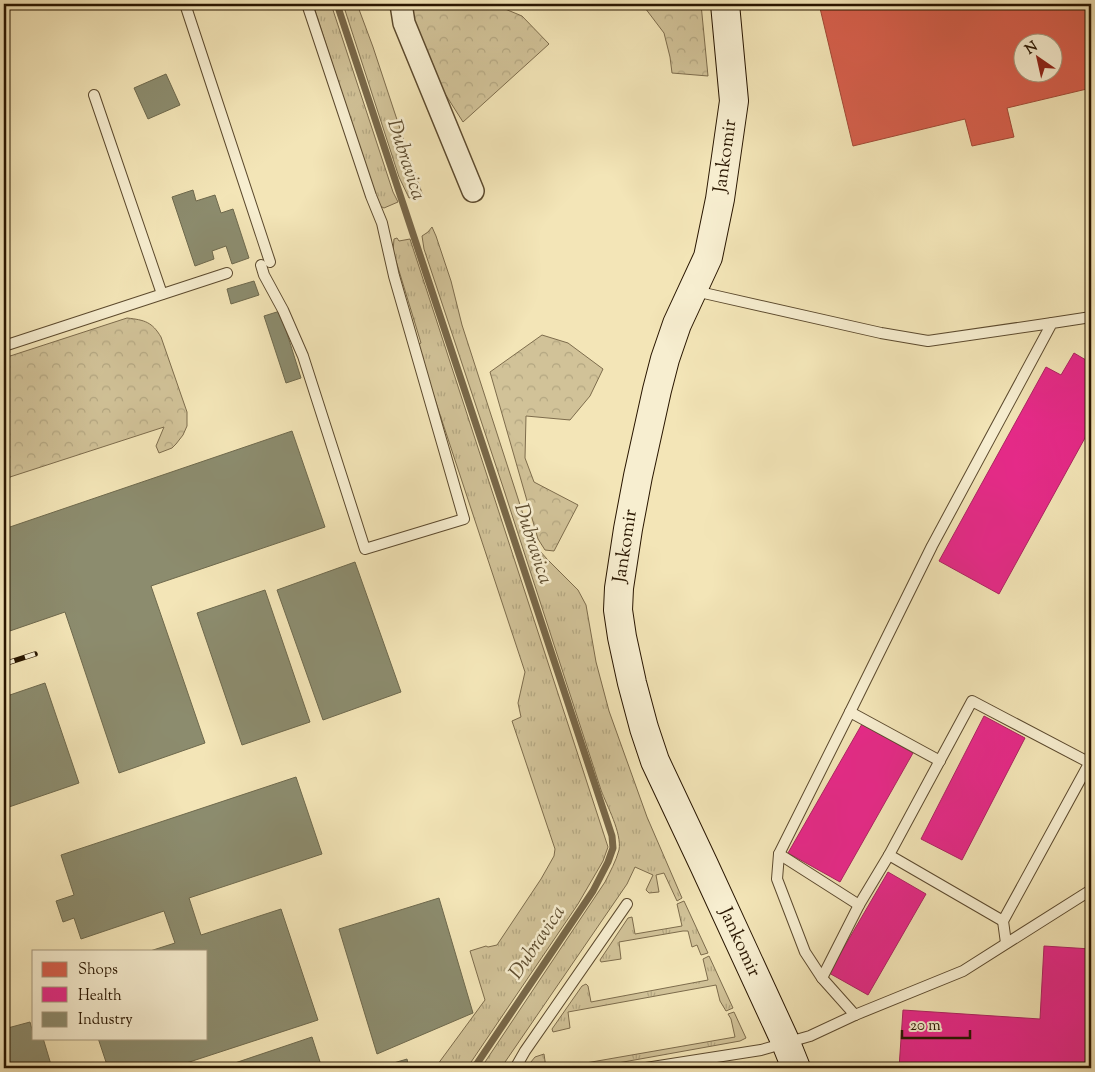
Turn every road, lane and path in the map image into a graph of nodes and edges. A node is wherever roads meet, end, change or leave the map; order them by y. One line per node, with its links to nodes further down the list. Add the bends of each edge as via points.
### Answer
1 (185, 4): 2 (lane, via 265,263 264,275 303,356 365,549 464,519 394,276 382,223)
2 (307, 4)
3 (401, 4): 6 (street, via 404,22)
4 (725, 4): 8 (street, Jankomir, via 734,101 708,256)
5 (94, 95): 9 (lane)
6 (473, 191)
7 (227, 273): 9 (lane)
8 (693, 290): 11 (lane, via 928,341); 26 (street, Jankomir, via 665,360 638,476 618,610 644,728 655,761)
9 (162, 294): 12 (lane)
10 (1091, 317): 11 (lane)
11 (1052, 323): 13 (lane, via 932,546)
12 (4, 346)
13 (850, 712): 14 (lane); 17 (lane)
14 (940, 760): 15 (lane, via 972,701); 18 (lane)
15 (1090, 762): 16 (lane)
16 (1088, 776): 22 (lane)
17 (779, 854): 21 (lane); 24 (lane, via 777,879 805,952)
18 (889, 855): 21 (lane); 22 (lane)
19 (1091, 890): 23 (lane)
20 (627, 904): 27 (lane)
21 (859, 905): 24 (lane)
22 (1003, 921): 23 (lane)
23 (1006, 943): 25 (lane, via 963,971)
24 (822, 978): 25 (lane)
25 (855, 1015): 26 (lane, via 810,1036)
26 (786, 1043): 28 (lane); 29 (street, Jankomir)
27 (516, 1068)
28 (646, 1068)
29 (796, 1068)

